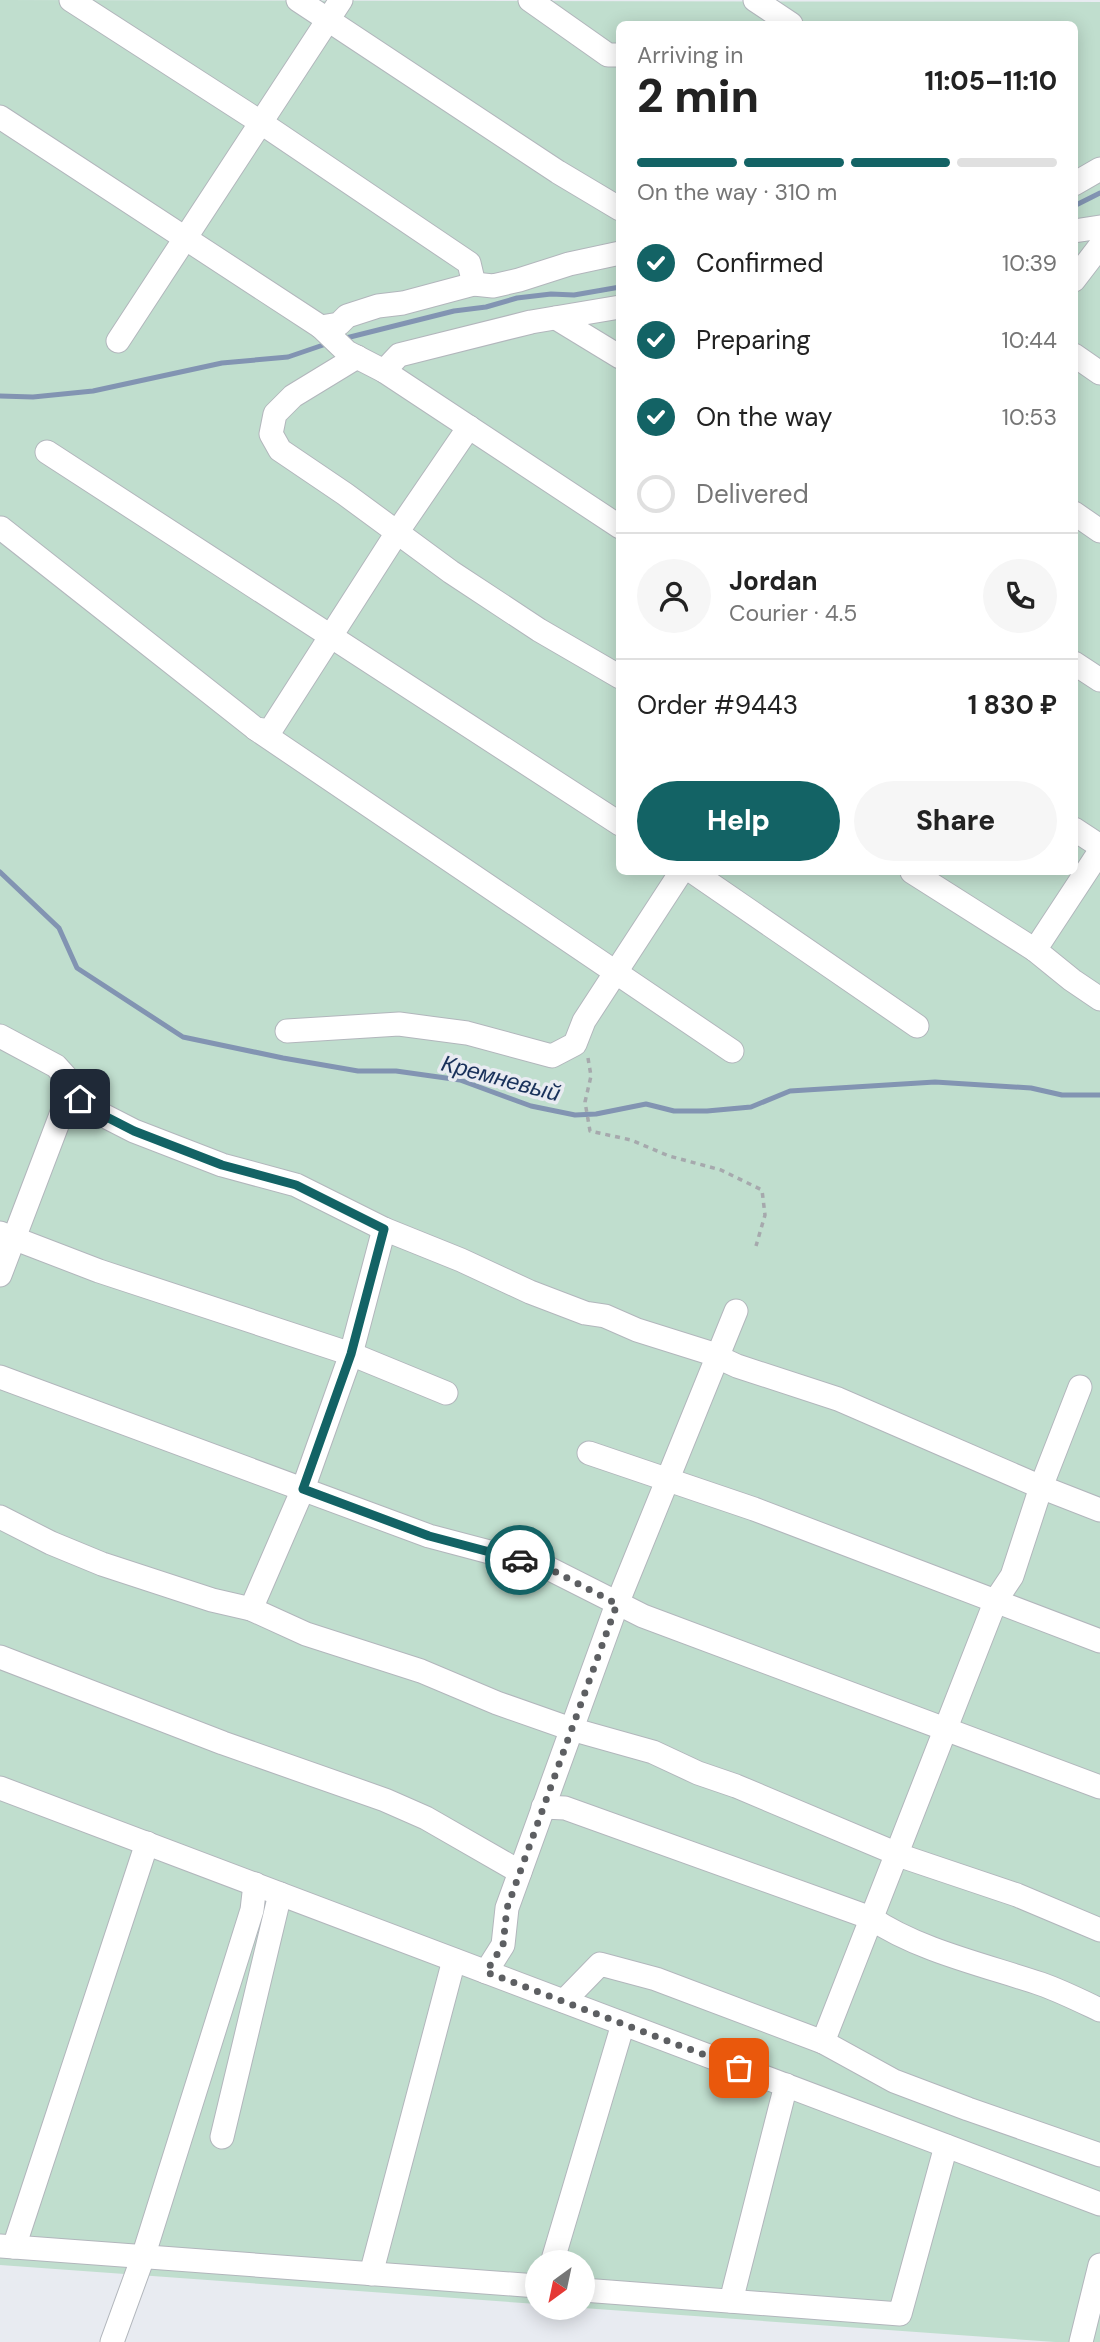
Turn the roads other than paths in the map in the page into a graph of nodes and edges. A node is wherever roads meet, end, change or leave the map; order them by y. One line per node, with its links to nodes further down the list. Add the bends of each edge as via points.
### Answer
1 (71, 0): 10 (lane)
2 (298, 0): 6 (lane)
3 (341, 0): 6 (lane)
4 (530, 0): 8 (lane, via 608,55)
5 (755, 0): 7 (lane)
6 (329, 20): 10 (lane); 13 (lane)
7 (786, 21)
8 (616, 55)
9 (0, 117): 16 (lane)
10 (262, 124): 16 (lane); 20 (lane, via 469,263)
11 (1100, 169): 12 (lane)
12 (1078, 182)
13 (616, 207)
14 (1100, 227): 15 (lane)
15 (1078, 230)
16 (186, 238): 23 (lane); 24 (lane)
17 (1100, 246): 19 (lane)
18 (616, 254): 20 (lane, via 493,286)
19 (1078, 275)
20 (474, 284): 23 (lane, via 378,306)
21 (616, 308): 22 (lane)
22 (556, 318): 26 (lane); 28 (lane, via 400,355)
23 (321, 327): 25 (lane)
24 (118, 341)
25 (352, 354): 28 (lane); 36 (lane, via 293,396 275,414 271,434 280,450)
26 (616, 355)
27 (1078, 358): 29 (lane)
28 (384, 371): 30 (lane)
29 (1100, 373)
30 (469, 427): 33 (lane); 36 (lane)
31 (47, 452): 37 (lane)
32 (1078, 516): 35 (lane)
33 (616, 524)
34 (0, 530): 41 (lane)
35 (1100, 531)
36 (397, 533): 37 (lane); 39 (lane, via 539,630)
37 (330, 637): 41 (lane, via 270,731); 42 (lane)
38 (1078, 666): 40 (lane)
39 (616, 675)
40 (1100, 680)
41 (256, 729): 49 (lane)
42 (616, 821)
43 (1078, 832): 44 (lane)
44 (1100, 849): 48 (lane)
45 (679, 875): 49 (lane)
46 (697, 875): 51 (lane)
47 (917, 875): 48 (lane)
48 (1035, 950): 50 (lane)
49 (616, 974): 52 (lane, via 584,1021 575,1044 552,1056 467,1033 399,1024); 54 (lane)
50 (1100, 999)
51 (918, 1026)
52 (287, 1031)
53 (0, 1036): 55 (lane, via 56,1066)
54 (732, 1051)
55 (75, 1087)
56 (384, 1229): 57 (lane, via 296,1185 222,1165 109,1119 80,1099 66,1100); 60 (lane); 61 (lane, via 519,1288)
57 (7, 1236): 58 (lane); 60 (lane)
58 (0, 1275)
59 (736, 1311): 61 (lane)
60 (351, 1354): 64 (lane); 68 (lane)
61 (716, 1356): 66 (lane); 67 (lane, via 838,1399)
62 (0, 1377): 68 (lane)
63 (1080, 1387): 67 (lane)
64 (446, 1394)
65 (589, 1452): 66 (lane)
66 (667, 1480): 71 (lane); 72 (lane)
67 (1041, 1488): 69 (lane); 71 (lane, via 1012,1576)
68 (303, 1489): 72 (lane, via 429,1536 546,1567); 73 (lane)
69 (1100, 1510)
70 (0, 1517): 73 (lane, via 102,1563)
71 (996, 1600): 74 (lane); 77 (lane)
72 (617, 1604): 76 (lane); 77 (lane)
73 (251, 1609): 76 (lane, via 306,1634 421,1671)
74 (1100, 1642)
75 (0, 1657): 83 (lane, via 385,1800 449,1830)
76 (571, 1729): 80 (lane); 82 (lane, via 653,1752)
77 (947, 1730): 78 (lane); 82 (lane)
78 (1100, 1787)
79 (0, 1788): 81 (lane)
80 (543, 1807): 83 (lane); 86 (lane, via 565,1808)
81 (147, 1843): 84 (lane); 99 (lane)
82 (898, 1854): 86 (lane); 87 (lane, via 1017,1895)
83 (520, 1872): 89 (lane, via 507,1908 503,1945)
84 (254, 1884): 85 (lane); 101 (lane, via 252,1910)
85 (280, 1894): 88 (lane); 95 (lane)
86 (871, 1918): 91 (lane, via 892,1933 1042,1984); 93 (lane)
87 (1100, 1930)
88 (454, 1960): 89 (lane); 103 (lane)
89 (486, 1972): 90 (lane)
90 (564, 2001): 92 (lane); 93 (lane, via 600,1964 656,1979)
91 (1100, 2010)
92 (623, 2024): 94 (lane); 100 (lane)
93 (823, 2042): 97 (lane, via 894,2081)
94 (786, 2085): 96 (lane); 106 (lane)
95 (222, 2137)
96 (946, 2146): 98 (lane); 106 (lane, via 900,2314)
97 (1100, 2155)
98 (1100, 2204)
99 (7, 2246): 101 (lane)
100 (556, 2250)
101 (143, 2257): 103 (lane); 107 (lane)
102 (1100, 2265): 108 (lane)
103 (371, 2274): 104 (lane)
104 (525, 2285)
105 (595, 2291): 106 (lane)
106 (731, 2301)
107 (112, 2342)
108 (1080, 2342)

